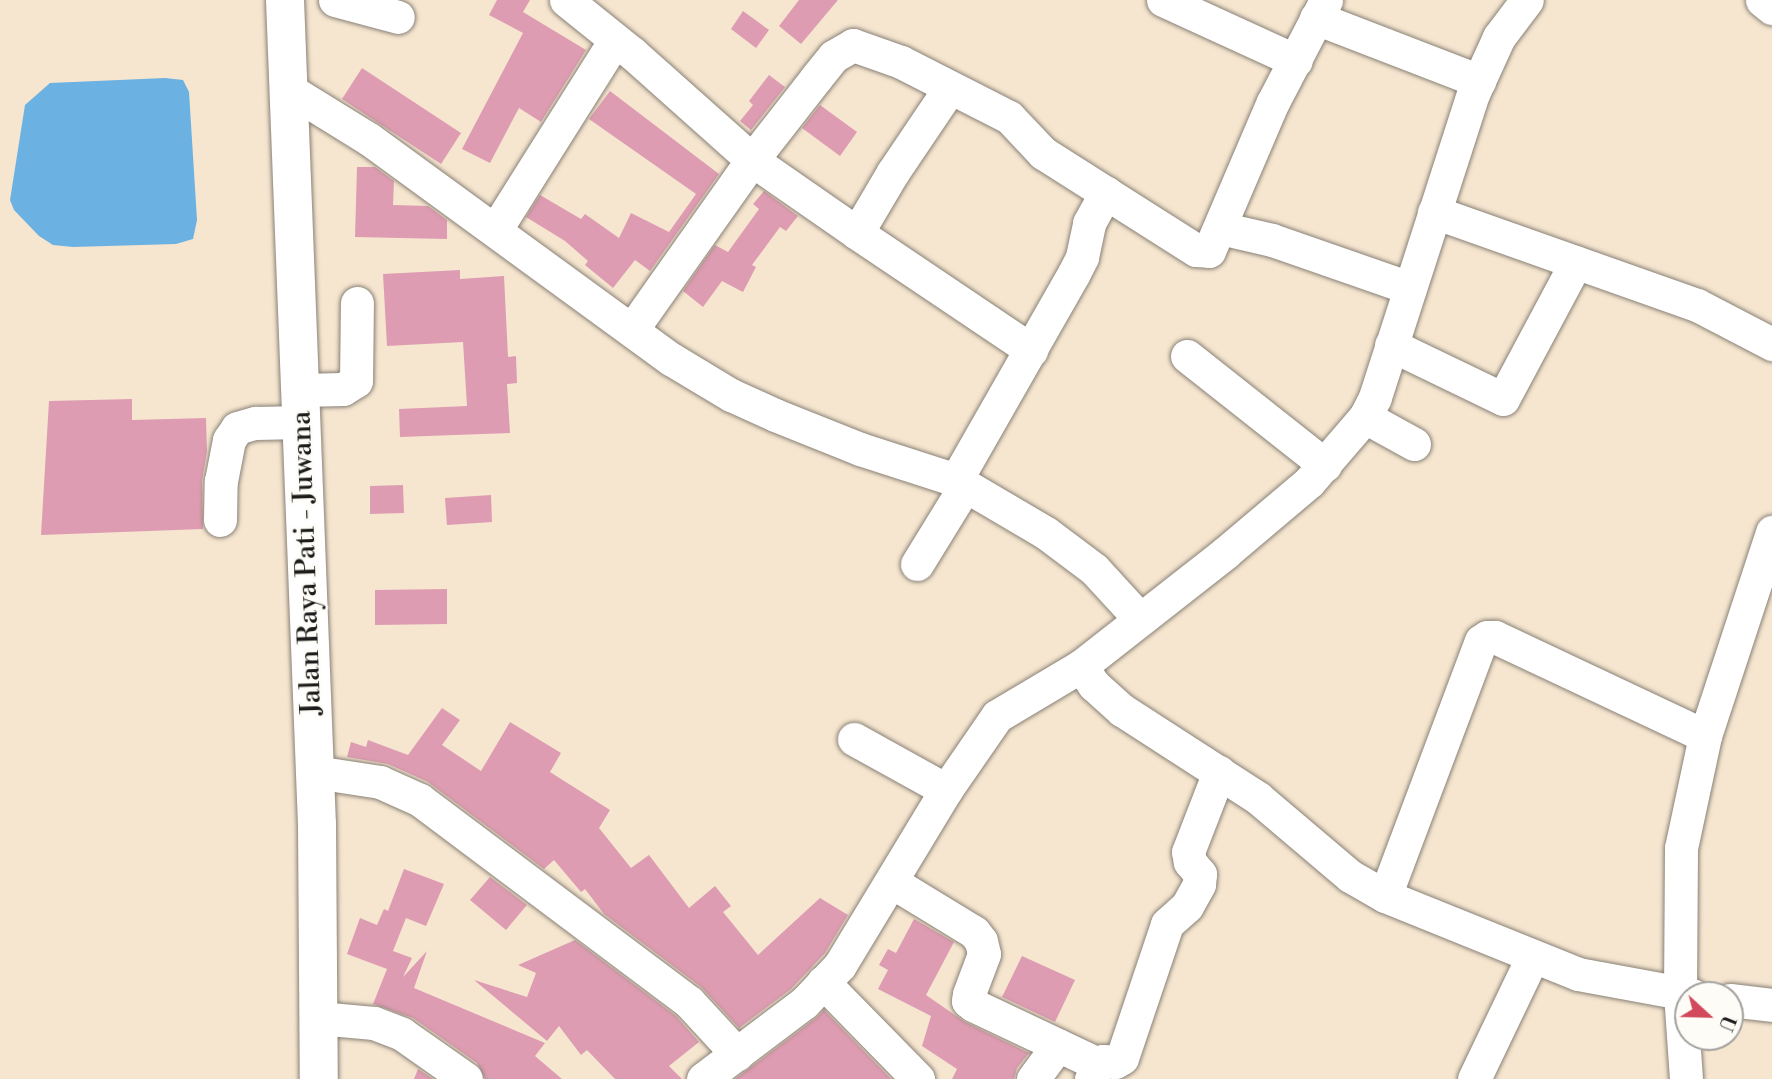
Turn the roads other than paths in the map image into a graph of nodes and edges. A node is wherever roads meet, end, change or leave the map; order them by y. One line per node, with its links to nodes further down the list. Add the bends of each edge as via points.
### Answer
1 (285, 0): 13 (main road, Jalan Raya Pati - Juwana)
2 (335, 0): 9 (street)
3 (566, 0): 10 (street)
4 (1163, 0): 11 (street)
5 (1527, 0): 12 (street, via 1499,37)
6 (1762, 0): 7 (street)
7 (1772, 8)
8 (1321, 9): 11 (street); 12 (street)
9 (398, 17)
10 (615, 40): 15 (street); 19 (street)
11 (1296, 61): 18 (street, via 1273,102)
12 (1479, 81): 17 (street)
13 (288, 89): 19 (street, via 369,139); 29 (main road, Jalan Raya Pati - Juwana)
14 (949, 89): 15 (street, via 862,46 845,47); 16 (street, via 1009,117 1043,153); 20 (street)
15 (752, 160): 20 (street); 24 (street)
16 (1106, 192): 18 (street, via 1196,250 1209,251); 27 (street, via 1089,223 1082,257)
17 (1434, 212): 21 (street); 22 (street)
18 (1220, 228): 22 (street, via 1272,240)
19 (496, 229): 24 (street)
20 (857, 233): 27 (street)
21 (1576, 262): 25 (street, via 1697,305); 26 (street, via 1503,399)
22 (1410, 288): 26 (street)
23 (357, 303): 29 (street, via 356,381)
24 (633, 328): 33 (street, via 671,359 731,396 860,449)
25 (1772, 344)
26 (1391, 345): 30 (street)
27 (1031, 350): 33 (street)
28 (1187, 356): 32 (street)
29 (301, 406): 34 (street, via 237,428 229,440 221,481); 41 (main road, Jalan Raya Pati - Juwana)
30 (1365, 417): 31 (street); 32 (street)
31 (1414, 444)
32 (1325, 465): 37 (street, via 1290,500)
33 (961, 483): 36 (street); 37 (street, via 1046,533 1094,569)
34 (220, 520)
35 (1772, 532): 39 (street)
36 (917, 564)
37 (1140, 619): 38 (street)
38 (1081, 666): 42 (street, via 1122,710); 43 (street, via 997,716)
39 (1705, 736): 45 (street, via 1495,637 1487,638 1481,641); 47 (street, via 1681,848)
40 (854, 739): 43 (street)
41 (315, 772): 52 (main road, Jalan Raya Pati - Juwana); 55 (street, via 380,782 420,800 689,1002)
42 (1219, 772): 45 (street, via 1258,798 1350,876); 56 (street, via 1188,852 1200,873 1199,884 1187,906 1167,924 1122,1058)
43 (946, 790): 44 (street)
44 (892, 882): 48 (street, via 840,965); 53 (street, via 974,932 981,941 984,954 968,1001)
45 (1385, 896): 46 (street)
46 (1532, 958): 49 (street, via 1578,974); 62 (street)
47 (1686, 981)
48 (823, 982): 55 (street, via 804,1003); 57 (street)
49 (1674, 992)
50 (1744, 1002): 51 (street)
51 (1772, 1005)
52 (318, 1018): 58 (main road, Jalan Raya Pati - Juwana); 59 (street, via 374,1023 402,1034)
53 (1058, 1045): 56 (street); 61 (street)
54 (1686, 1051): 63 (street)
55 (737, 1054): 60 (street)
56 (1094, 1071)
57 (910, 1076)
58 (319, 1079)
59 (466, 1079)
60 (703, 1079)
61 (1033, 1079)
62 (1474, 1079)
63 (1686, 1079)

